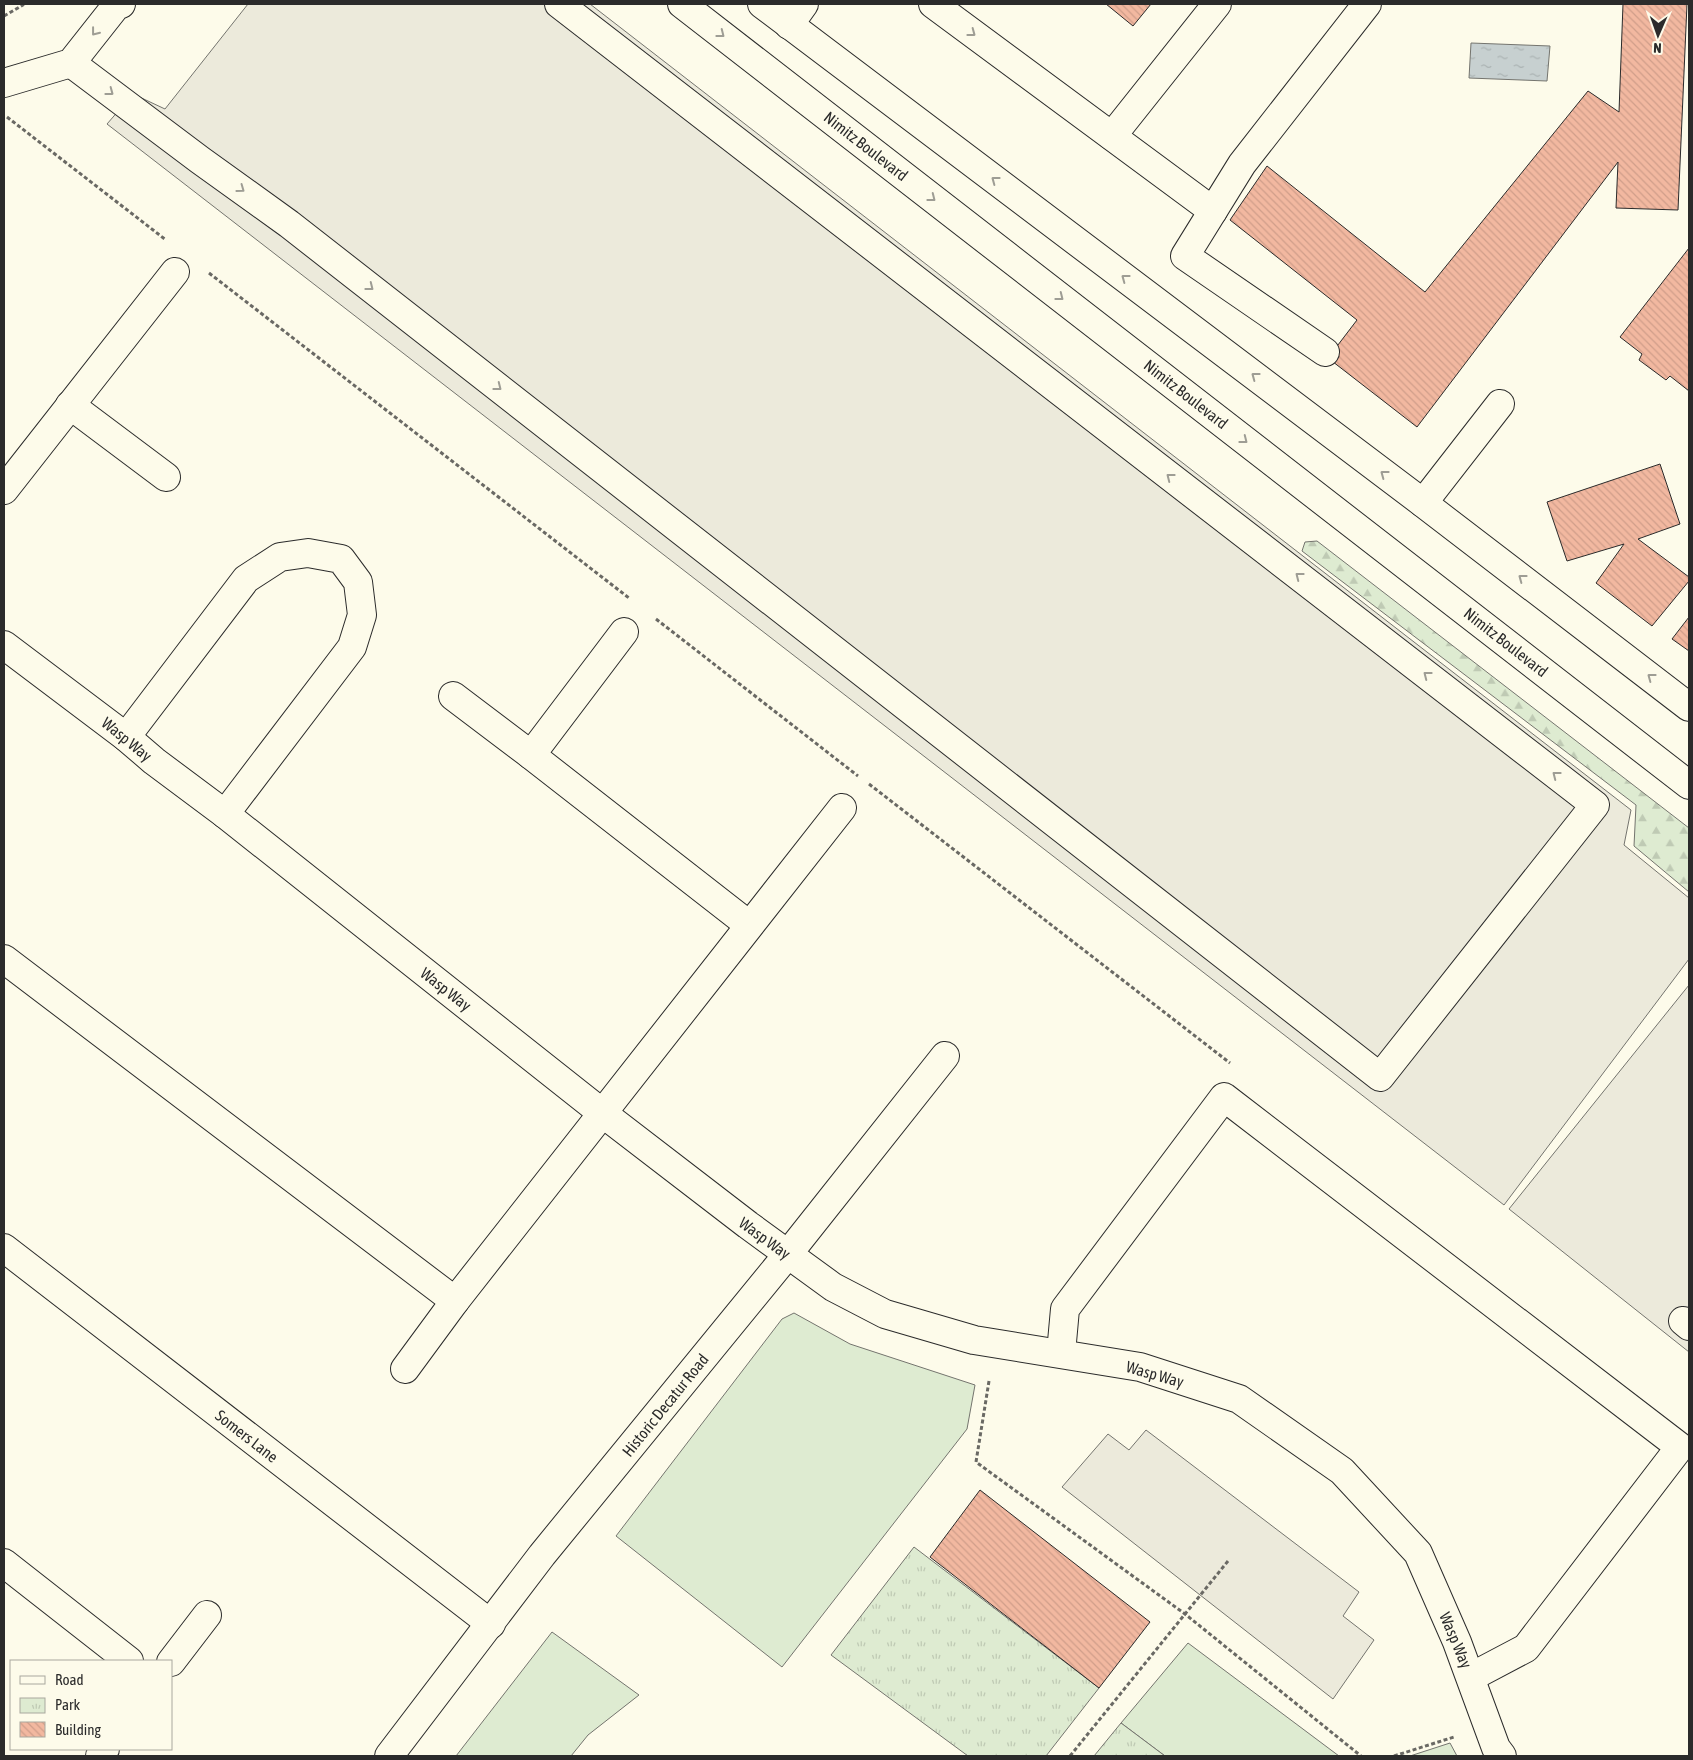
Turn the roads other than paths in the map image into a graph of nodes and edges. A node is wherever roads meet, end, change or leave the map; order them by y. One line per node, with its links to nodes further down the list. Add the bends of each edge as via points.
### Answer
1 (121, 4): 9 (street, one-way to 9, via 116,6)
2 (559, 4): 9 (street, one-way to 2, via 296,230 1380,1077 1594,804)
3 (682, 4): 26 (street, Nimitz Boulevard, one-way to 26)
4 (762, 4): 8 (street)
5 (933, 4): 11 (street, one-way to 11)
6 (1217, 4): 11 (street)
7 (1366, 4): 12 (street, via 1242,164)
8 (797, 14): 19 (street, one-way to 8)
9 (71, 63): 10 (street)
10 (4, 83)
11 (1112, 136): 12 (street)
12 (1213, 211): 14 (street, via 1185,256)
13 (175, 272): 16 (street)
14 (1325, 352)
15 (1500, 404): 19 (street)
16 (70, 405): 17 (street); 18 (street)
17 (166, 477)
18 (4, 490)
19 (1423, 503): 23 (street, one-way to 19)
20 (624, 632): 25 (street)
21 (4, 645): 24 (street, Wasp Way)
22 (453, 696): 25 (street)
23 (1689, 707)
24 (126, 736): 28 (street, Wasp Way); 28 (street, via 246,579 280,557 308,553 341,559 358,582 362,616 352,647)
25 (531, 754): 29 (street)
26 (1689, 784)
27 (842, 808): 29 (street)
28 (225, 814): 32 (street, Wasp Way)
29 (750, 925): 32 (street)
30 (4, 959): 35 (street)
31 (945, 1056): 34 (street, Historic Decatur Road)
32 (602, 1112): 34 (street, Wasp Way); 35 (street)
33 (4, 1248): 40 (street, Somers Lane)
34 (788, 1254): 36 (street, Wasp Way, via 833,1287 885,1314 974,1340); 40 (street, Historic Decatur Road, via 542,1555)
35 (455, 1301): 37 (street)
36 (1061, 1354): 43 (street, Wasp Way, via 1140,1367 1239,1399 1342,1471 1418,1552); 43 (street, via 1065,1308 1224,1097 1680,1447 1526,1648)
37 (405, 1369)
38 (4, 1563): 41 (street)
39 (207, 1615): 42 (street)
40 (491, 1624): 44 (street, Historic Decatur Road)
41 (128, 1660)
42 (172, 1661)
43 (1471, 1677): 45 (street, Wasp Way, via 1496,1748)
44 (389, 1756)
45 (1502, 1756)

